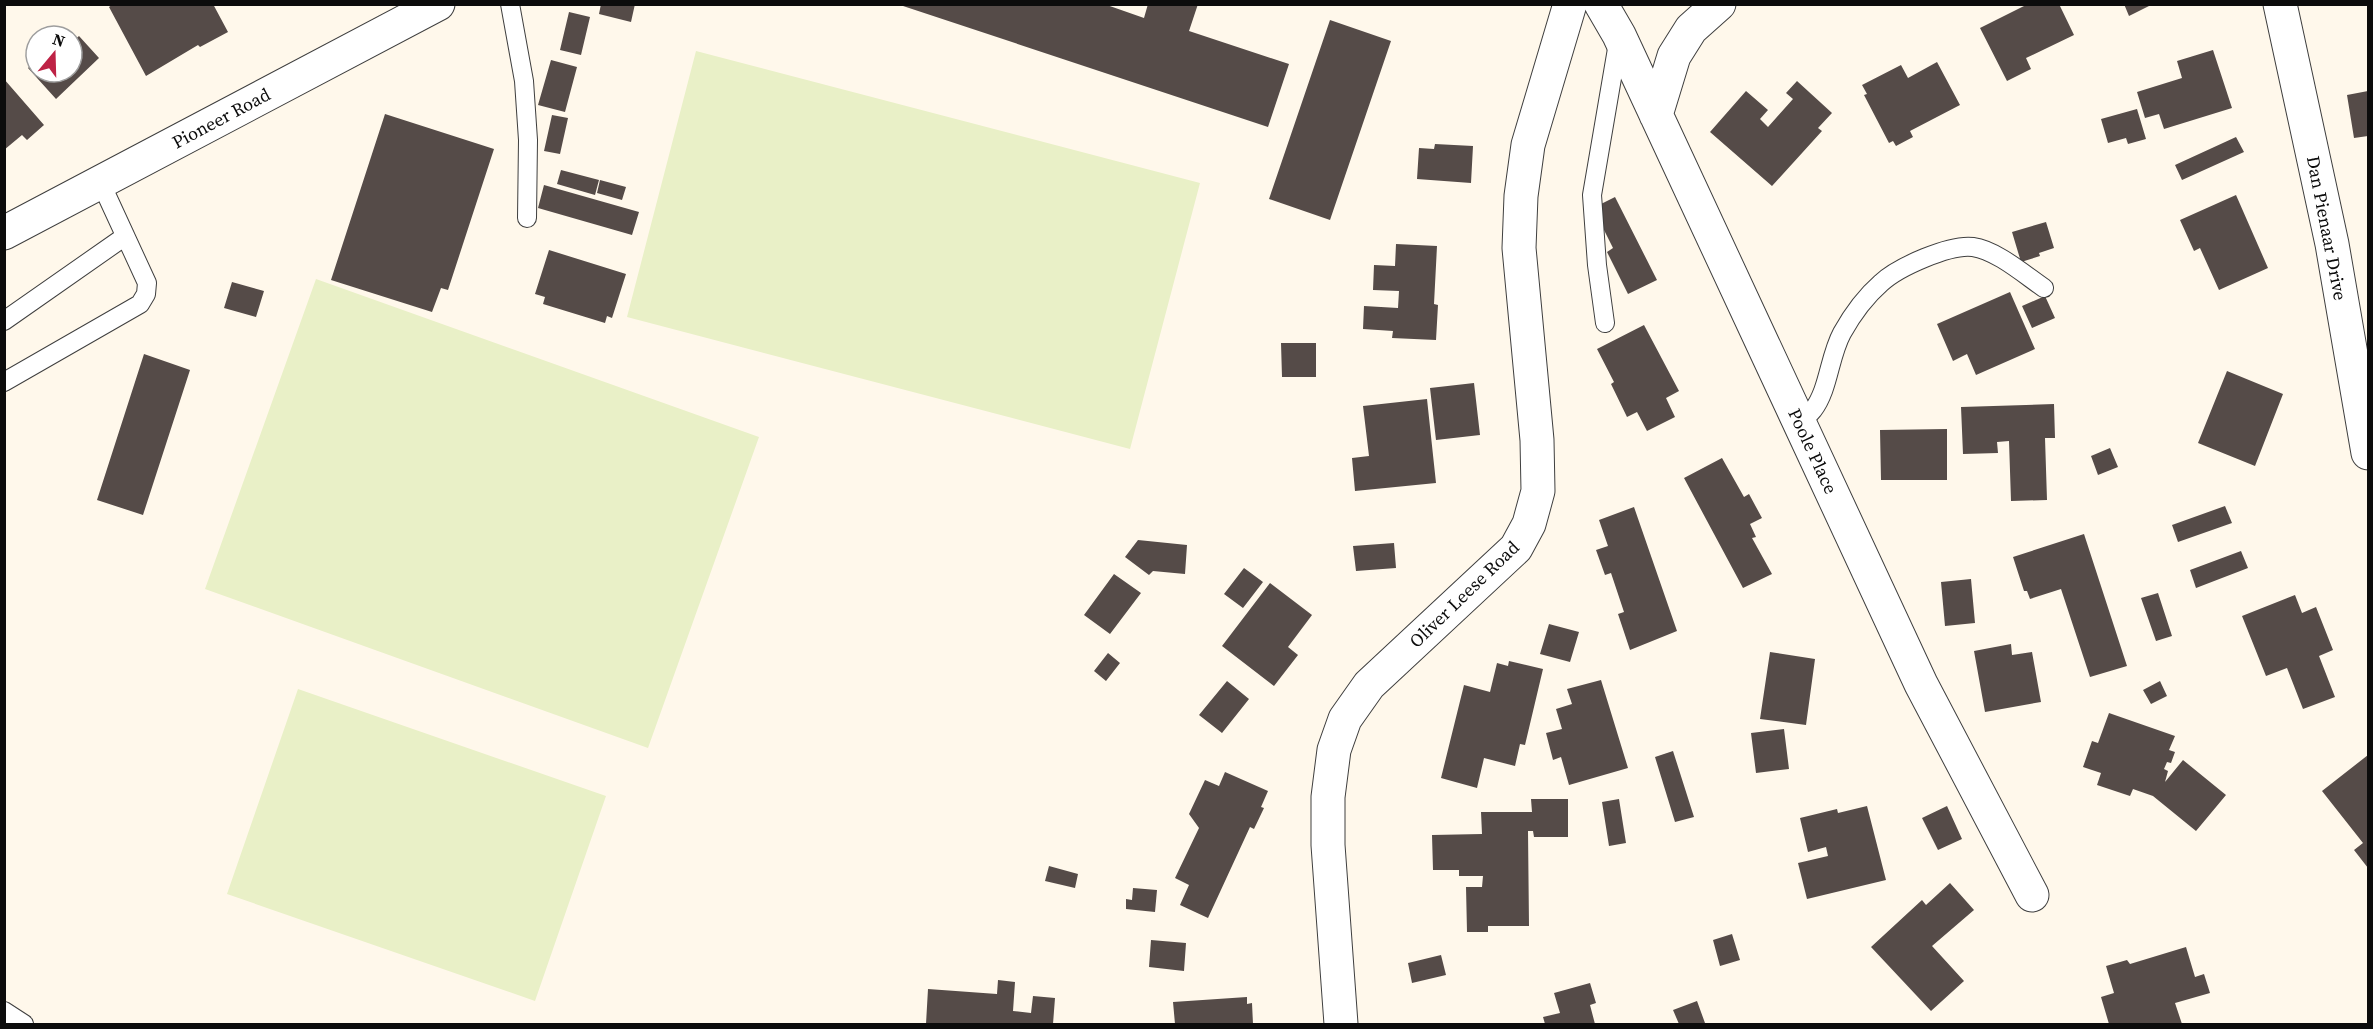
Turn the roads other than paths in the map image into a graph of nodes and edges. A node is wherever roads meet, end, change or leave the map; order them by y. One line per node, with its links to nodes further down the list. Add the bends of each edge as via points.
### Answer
1 (438, 4): 9 (street, Pioneer Road)
2 (510, 4): 10 (lane, via 524,81 528,140)
3 (1570, 4): 22 (street, Oliver Leese Road, via 1528,144 1521,196 1518,248 1537,440 1538,491 1529,524 1516,548 1369,685 1345,719 1334,750 1328,797)
4 (1601, 4): 7 (street, Poole Place)
5 (1719, 4): 8 (street, via 1691,29 1674,56)
6 (2280, 4): 18 (street, Dan Pienaar Drive, via 2332,244)
7 (1619, 35): 8 (street, Poole Place); 15 (lane, via 1592,195)
8 (1656, 115): 17 (street, Poole Place)
9 (100, 181): 11 (street, Pioneer Road); 12 (lane)
10 (526, 218)
11 (4, 233)
12 (124, 237): 14 (lane); 16 (lane, via 147,283 140,304)
13 (2044, 288): 17 (lane, via 1995,255 1975,247 1954,247 1929,256 1882,281 1860,305 1841,335 1821,394)
14 (4, 321)
15 (1605, 323)
16 (6, 376)
17 (1799, 423): 19 (street, Poole Place, via 1921,684)
18 (2368, 453)
19 (2032, 895)
20 (4, 1011): 21 (lane)
21 (24, 1024)
22 (1341, 1024)

